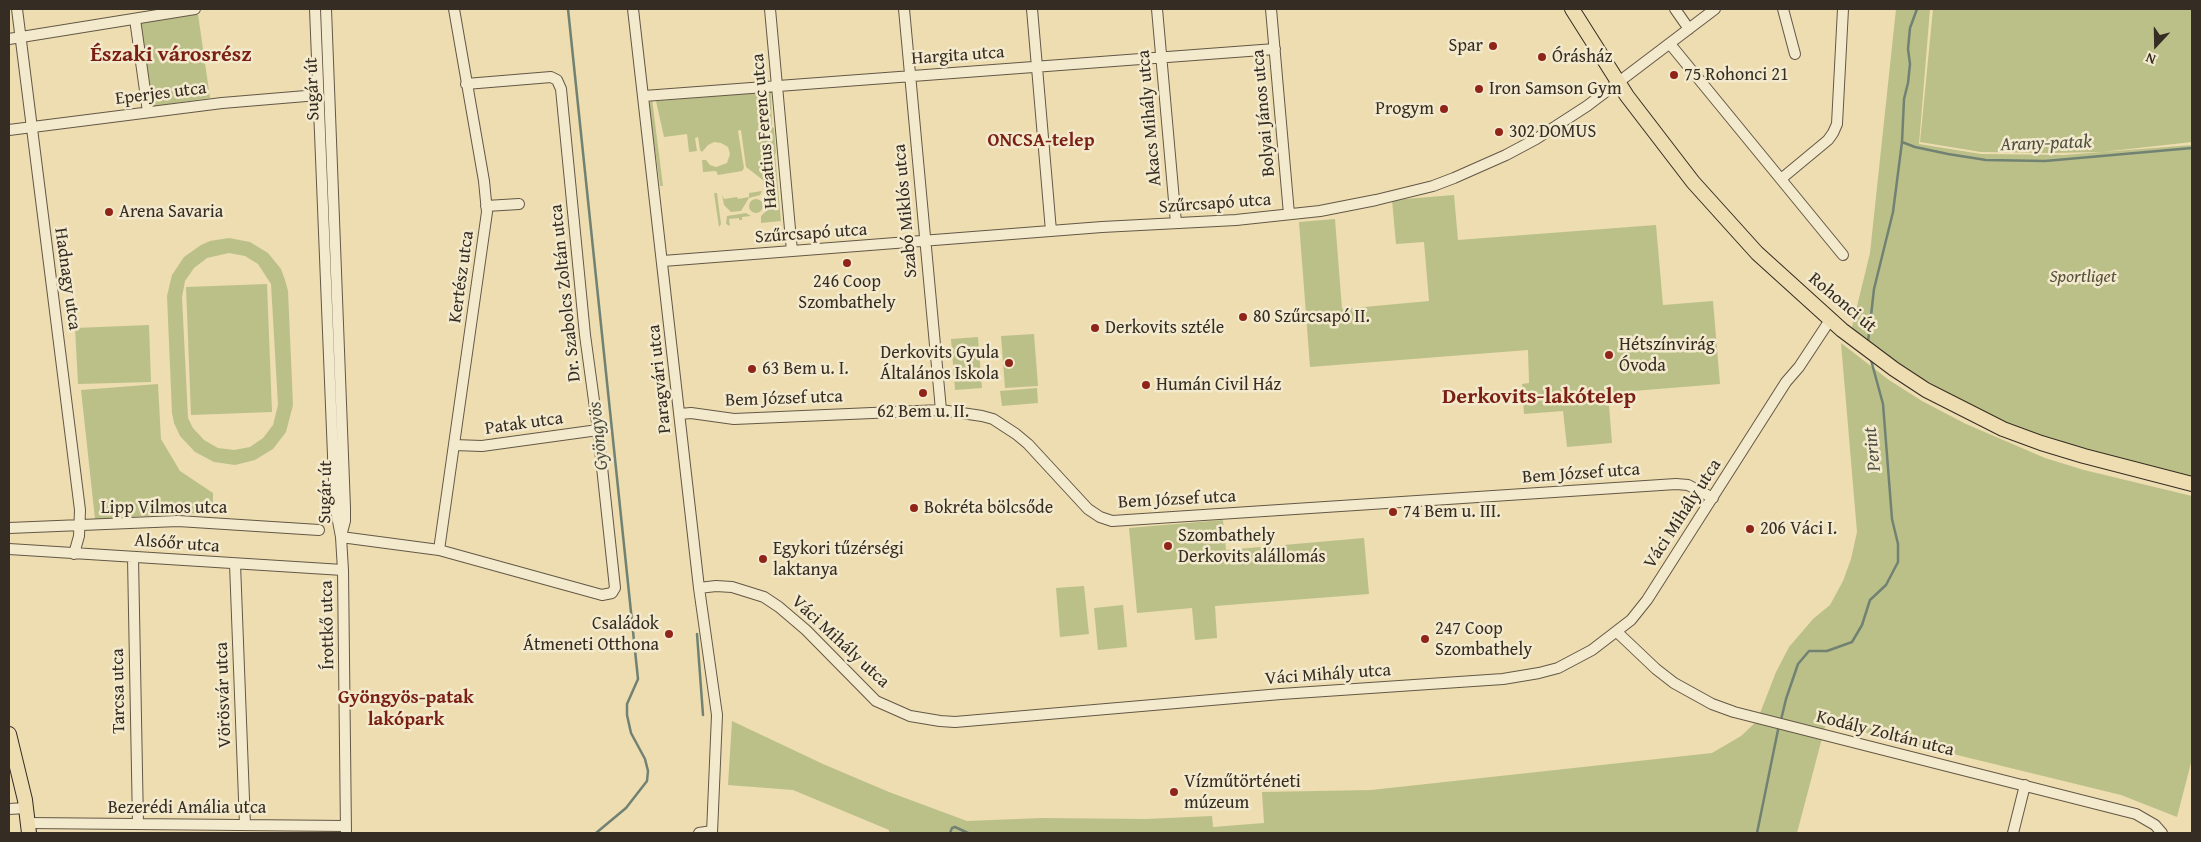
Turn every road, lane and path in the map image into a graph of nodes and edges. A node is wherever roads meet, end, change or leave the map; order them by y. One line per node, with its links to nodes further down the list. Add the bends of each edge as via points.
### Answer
1 (17, 9): 20 (street, Hadnagy utca)
2 (195, 9): 17 (street)
3 (315, 9): 31 (street, Sugár út)
4 (326, 9): 56 (street, Sugár út, via 345,508)
5 (454, 9): 29 (street, Kertész utca)
6 (633, 9): 32 (street, Paragvári utca)
7 (770, 9): 30 (street, Hazatius Ferenc utca)
8 (904, 9): 27 (street, Szabó Miklós utca)
9 (1032, 9): 26 (street)
10 (1157, 9): 25 (street, Akacs Mihály utca)
11 (1271, 9): 23 (street, Bolyai János utca)
12 (1572, 9): 28 (main road, Rohonci út)
13 (1675, 9): 19 (street)
14 (1714, 9): 19 (street, Szűrcsapó utca)
15 (1783, 9): 24 (street)
16 (1844, 9): 36 (street, via 1834,133)
17 (166, 11): 18 (street)
18 (135, 19): 20 (street); 33 (street)
19 (1689, 29): 22 (street, Szűrcsapó utca)
20 (20, 36): 21 (street); 34 (street, Hadnagy utca)
21 (9, 39)
22 (1670, 44): 28 (street, Szűrcsapó utca); 36 (street)
23 (1275, 49): 25 (street, Hargita utca); 39 (street, Bolyai János utca)
24 (1795, 54)
25 (1161, 58): 26 (street, Hargita utca); 40 (street, Akacs Mihály utca)
26 (1037, 67): 27 (street, Hargita utca); 41 (street)
27 (910, 76): 30 (street, Hargita utca); 42 (street, Szabó Miklós utca)
28 (1618, 83): 39 (street, Szűrcsapó utca, via 1536,139 1454,178 1376,200); 46 (main road, Rohonci út, via 1662,143 1726,220)
29 (466, 84): 38 (street, Kertész utca); 49 (street, Dr. Szabolcs Zoltán utca, via 551,77 557,80 561,89 585,335)
30 (777, 86): 32 (street, Hargita utca); 43 (street, Hazatius Ferenc utca)
31 (318, 94): 33 (street, Eperjes utca); 56 (street, Sugár út, via 335,506)
32 (644, 96): 45 (street, Paragvári utca)
33 (148, 112): 34 (street, Eperjes utca)
34 (32, 127): 35 (street, Eperjes utca); 53 (street, Hadnagy utca, via 78,487)
35 (9, 130)
36 (1781, 179): 44 (street)
37 (519, 204): 38 (street)
38 (486, 206): 50 (street, Kertész utca, via 486,226)
39 (1289, 214): 40 (street, Szűrcsapó utca)
40 (1176, 224): 41 (street, Szűrcsapó utca)
41 (1051, 231): 42 (street, Szűrcsapó utca)
42 (925, 241): 43 (street, Szűrcsapó utca); 47 (street, Szabó Miklós utca)
43 (792, 251): 45 (street, Szűrcsapó utca)
44 (1843, 255)
45 (663, 261): 48 (street, Paragvári utca)
46 (1830, 320): 51 (main road, Rohonci út, via 1894,369 1963,410 2041,444); 52 (street, Váci Mihály utca, via 1786,382)
47 (941, 410): 48 (street, Bem József utca, via 734,419); 52 (street, Bem József utca, via 982,416 1004,425 1028,444 1088,509 1112,521 1676,484 1688,485)
48 (680, 414): 63 (street, Paragvári utca)
49 (598, 430): 50 (street, Patak utca, via 482,446); 58 (street, Dr. Szabolcs Zoltán utca, via 615,583 612,593 602,595)
50 (454, 444): 58 (street, Kertész utca)
51 (2192, 484)
52 (1713, 498): 64 (street, Váci Mihály utca, via 1647,600)
53 (80, 526): 54 (street, Lipp Vilmos utca); 55 (street, Lipp Vilmos utca, via 178,521); 59 (street, Hadnagy utca)
54 (9, 528)
55 (320, 530)
56 (341, 537): 58 (street); 62 (street, Írottkő utca)
57 (9, 549): 59 (street, Alsóőr utca)
58 (439, 550)
59 (74, 554): 60 (street, Alsóőr utca)
60 (133, 558): 61 (street, Alsóőr utca); 69 (street, Tarcsa utca)
61 (234, 564): 62 (street, Alsóőr utca); 70 (street, Vörösvár utca)
62 (343, 570): 72 (street, Írottkő utca)
63 (699, 588): 64 (street, Váci Mihály utca, via 732,587 764,597 806,630 876,701 910,716 955,722 1504,679 1558,668); 73 (street, Paragvári utca, via 718,716)
64 (1617, 632): 66 (street, Kodály Zoltán utca, via 1656,669 1694,695 1734,712)
65 (9, 734): 68 (main road)
66 (2025, 785): 75 (street); 76 (street, Kodály Zoltán utca, via 2136,814)
67 (9, 808): 68 (street)
68 (26, 808): 71 (main road)
69 (138, 824): 70 (street, Bezerédi Amália utca); 71 (street, Bezerédi Amália utca)
70 (245, 825): 72 (street, Bezerédi Amália utca)
71 (29, 828)
72 (346, 830)
73 (712, 832): 74 (street)
74 (699, 833)
75 (2013, 833)
76 (2162, 833)

